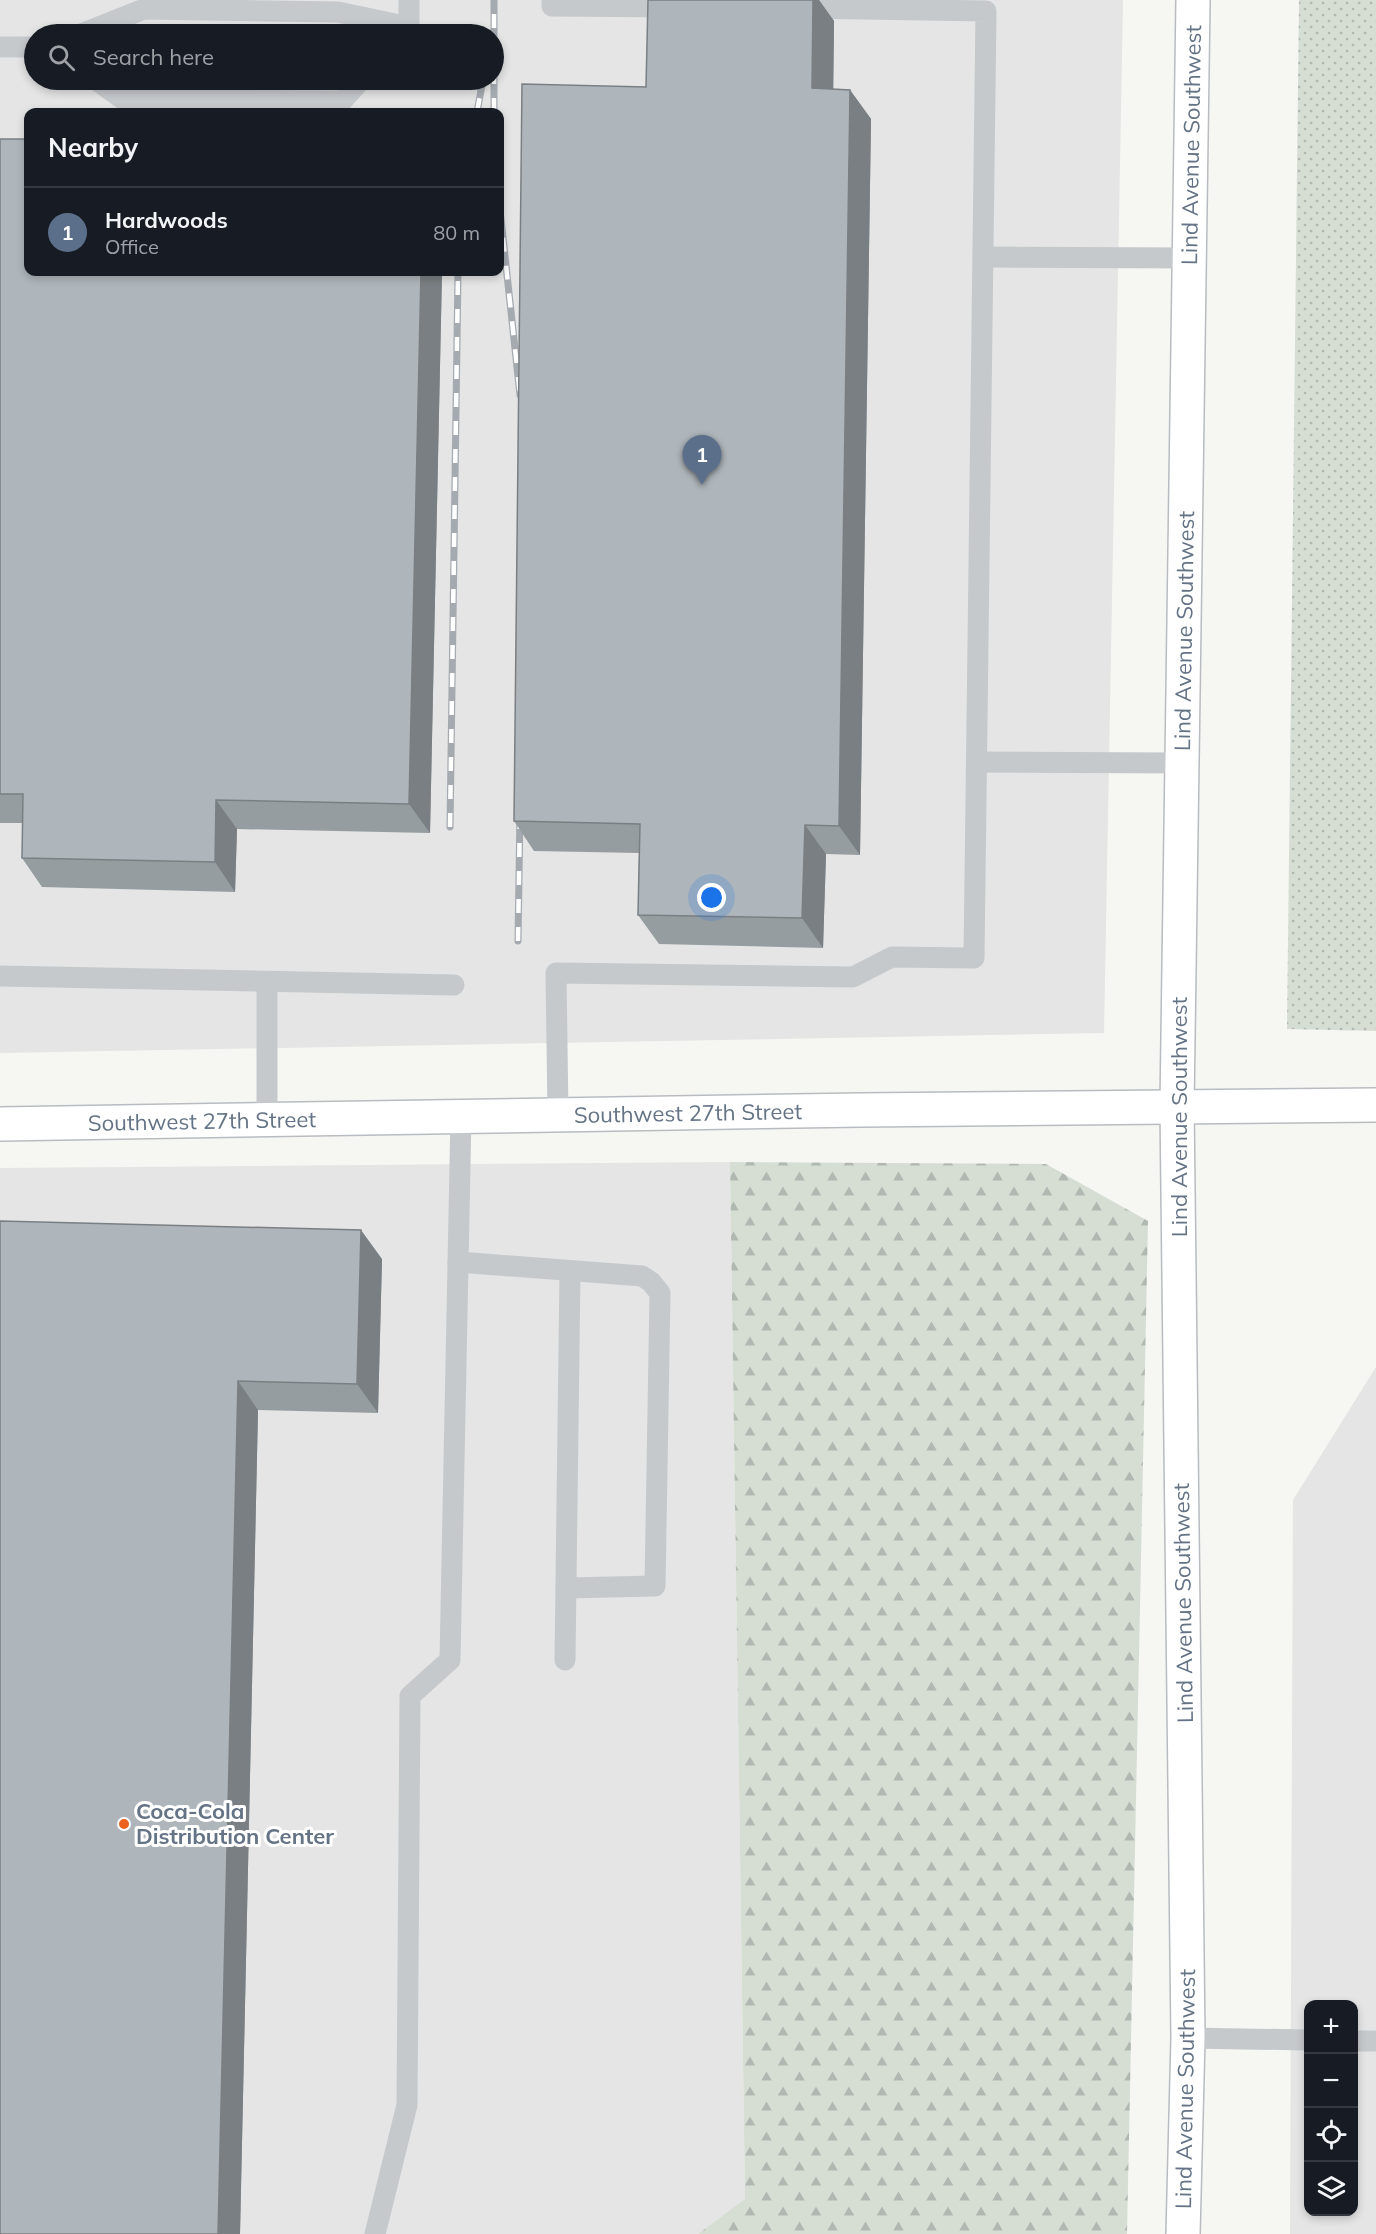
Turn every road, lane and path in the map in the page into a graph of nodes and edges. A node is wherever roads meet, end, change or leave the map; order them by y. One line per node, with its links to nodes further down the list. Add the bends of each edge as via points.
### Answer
1 (409, 0): 8 (lane)
2 (552, 0): 4 (lane, via 552,6)
3 (1193, 0): 14 (main road, Lind Avenue Southwest)
4 (693, 7)
5 (775, 8): 13 (lane, via 986,10)
6 (106, 24): 7 (lane, via 144,9 338,12)
7 (381, 24)
8 (407, 24)
9 (0, 47): 10 (lane)
10 (24, 47)
11 (110, 90): 12 (lane, via 124,100 342,101)
12 (352, 90)
13 (983, 257): 14 (lane); 15 (lane)
14 (1190, 258): 16 (main road, Lind Avenue Southwest)
15 (977, 762): 16 (lane); 22 (lane, via 974,958 892,957 853,977 556,973)
16 (1182, 763): 21 (main road, Lind Avenue Southwest)
17 (0, 976): 18 (lane)
18 (267, 981): 19 (lane); 24 (lane)
19 (454, 985)
20 (1376, 1105): 21 (main road, Southwest 27th Street)
21 (1178, 1106): 22 (main road, Southwest 27th Street); 30 (main road, Lind Avenue Southwest)
22 (558, 1115): 23 (main road, Southwest 27th Street)
23 (461, 1116): 24 (main road, Southwest 27th Street); 26 (lane)
24 (267, 1120): 25 (main road, Southwest 27th Street)
25 (0, 1124)
26 (458, 1262): 27 (lane); 34 (lane, via 450,1660 410,1696 407,2105)
27 (570, 1271): 28 (lane); 28 (lane, via 642,1276 660,1293 660,1317 655,1586)
28 (566, 1588): 29 (lane)
29 (565, 1660)
30 (1188, 2038): 31 (lane); 35 (main road, Lind Avenue Southwest)
31 (1304, 2040)
32 (1358, 2041): 33 (lane)
33 (1376, 2041)
34 (375, 2234)
35 (1183, 2234)

